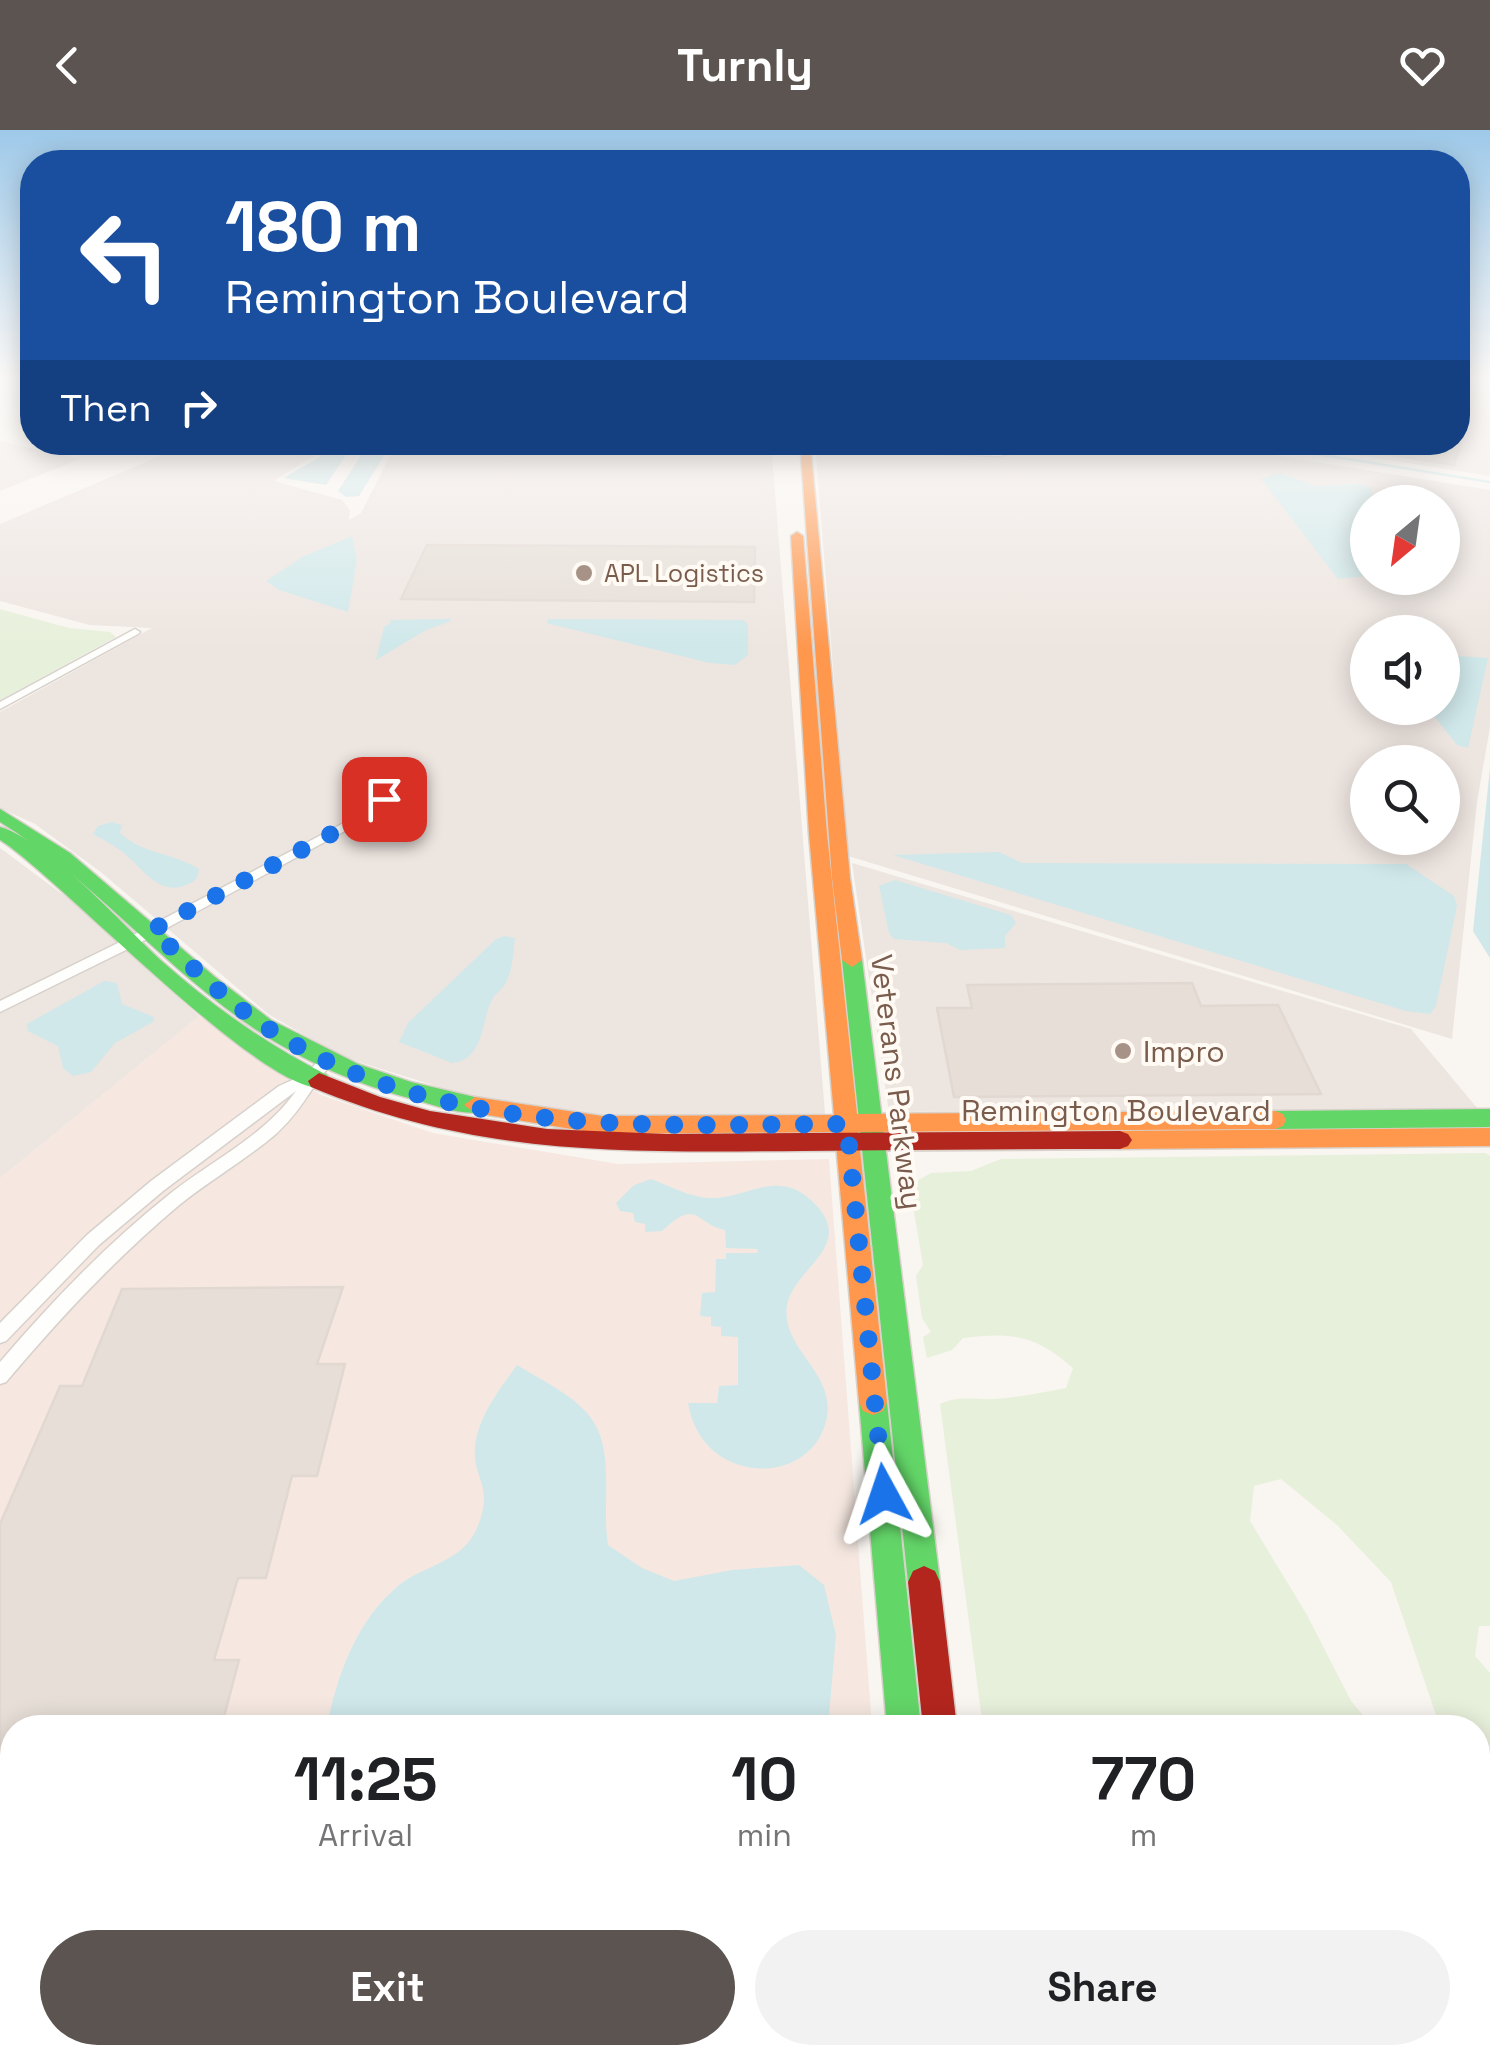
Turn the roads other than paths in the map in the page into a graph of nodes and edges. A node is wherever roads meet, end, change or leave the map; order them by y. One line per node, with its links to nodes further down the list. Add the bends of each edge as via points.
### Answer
1 (801, 468): 13 (main road, Veterans Parkway, via 821,896)
2 (802, 468): 14 (main road, Veterans Parkway, via 841,878)
3 (135, 632): 4 (street)
4 (0, 706)
5 (386, 797): 8 (street, via 359,819)
6 (0, 814): 8 (main road, Remington Boulevard, via 90,875)
7 (0, 832): 9 (main road, Remington Boulevard, via 71,886)
8 (152, 930): 9 (street); 11 (main road, Remington Boulevard)
9 (129, 943): 10 (street); 11 (main road, Remington Boulevard, via 240,1037)
10 (0, 1007)
11 (319, 1070): 13 (main road, Remington Boulevard, via 501,1112 602,1125); 16 (street, via 157,1186); 17 (street, via 300,1102 114,1252)
12 (1490, 1118): 14 (main road, Remington Boulevard)
13 (848, 1133): 14 (main road, Remington Boulevard); 18 (main road, Veterans Parkway)
14 (875, 1133): 15 (main road, Remington Boulevard); 19 (main road, Veterans Parkway)
15 (1490, 1138)
16 (0, 1336)
17 (0, 1376)
18 (903, 1715)
19 (939, 1715)

